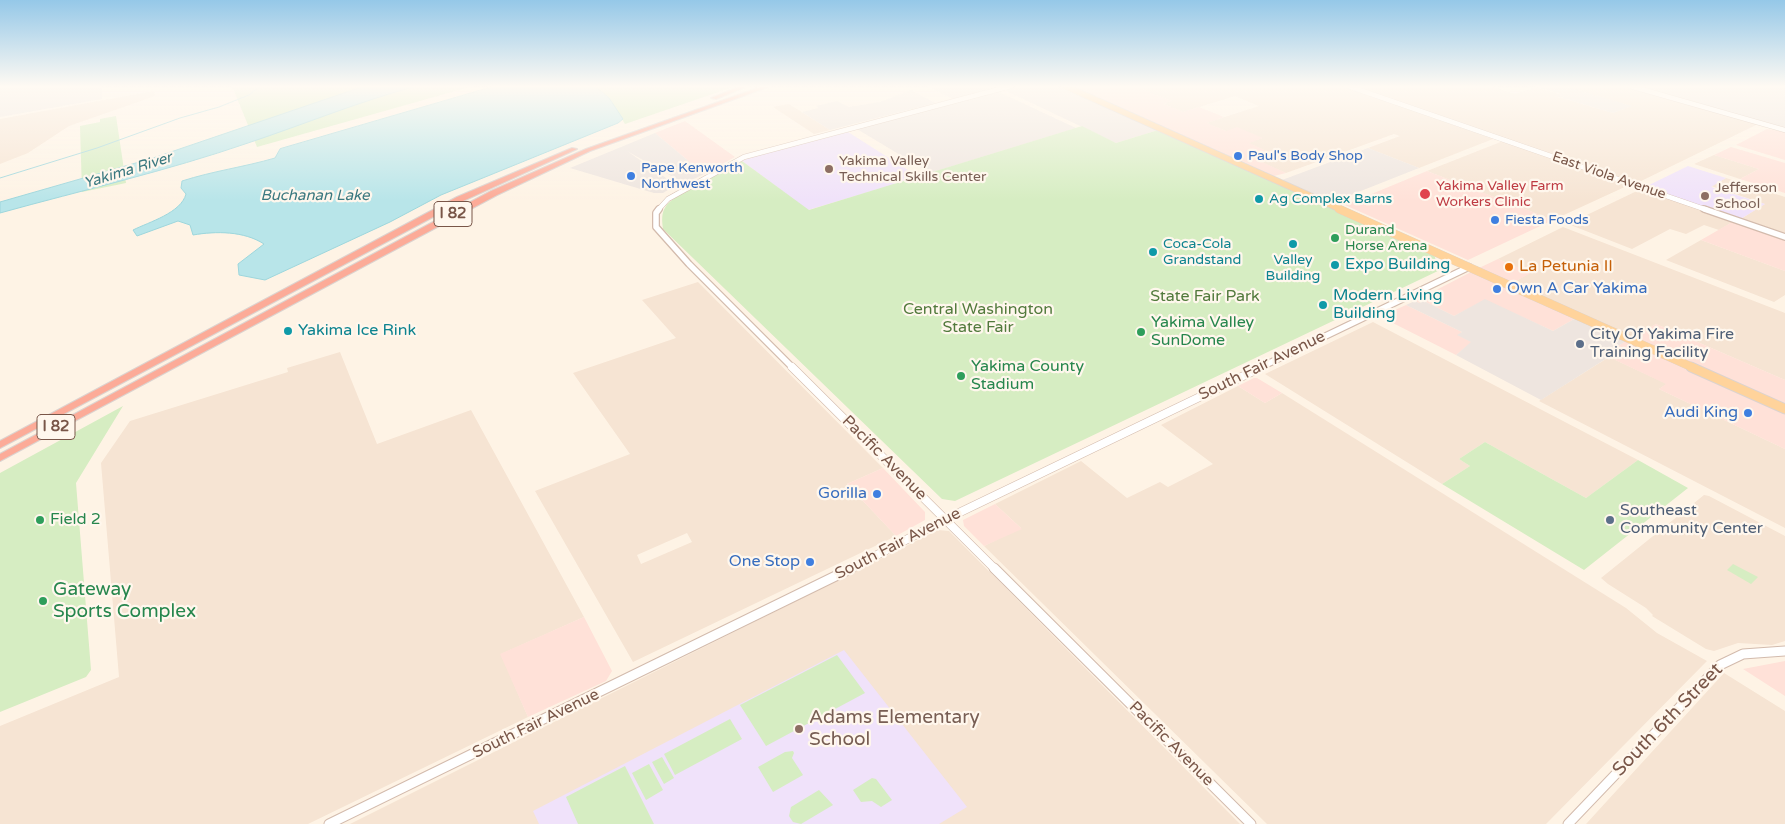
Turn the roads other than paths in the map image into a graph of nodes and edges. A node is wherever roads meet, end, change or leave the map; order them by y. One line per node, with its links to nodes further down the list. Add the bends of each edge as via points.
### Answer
1 (641, 124): 10 (highway, I 82, via 578,147 460,199)
2 (658, 124): 10 (highway, I 82, via 588,150 494,193)
3 (862, 124): 15 (street, Pacific Avenue, via 735,160 672,196 660,206 654,223 660,233)
4 (1150, 124): 9 (main road)
5 (1459, 124): 8 (street, East Viola Avenue)
6 (1765, 124): 7 (street)
7 (1785, 130)
8 (1785, 237)
9 (1469, 267): 12 (main road); 15 (street, South Fair Avenue)
10 (152, 370): 11 (highway, I 82)
11 (112, 391): 13 (highway, I 82); 14 (highway, I 82)
12 (1785, 409)
13 (0, 446)
14 (0, 458)
15 (946, 519): 17 (street, South Fair Avenue, via 809,590); 18 (street, Pacific Avenue)
16 (1785, 651): 19 (street, South 6th Street, via 1731,656)
17 (330, 824)
18 (1251, 824)
19 (1568, 824)

